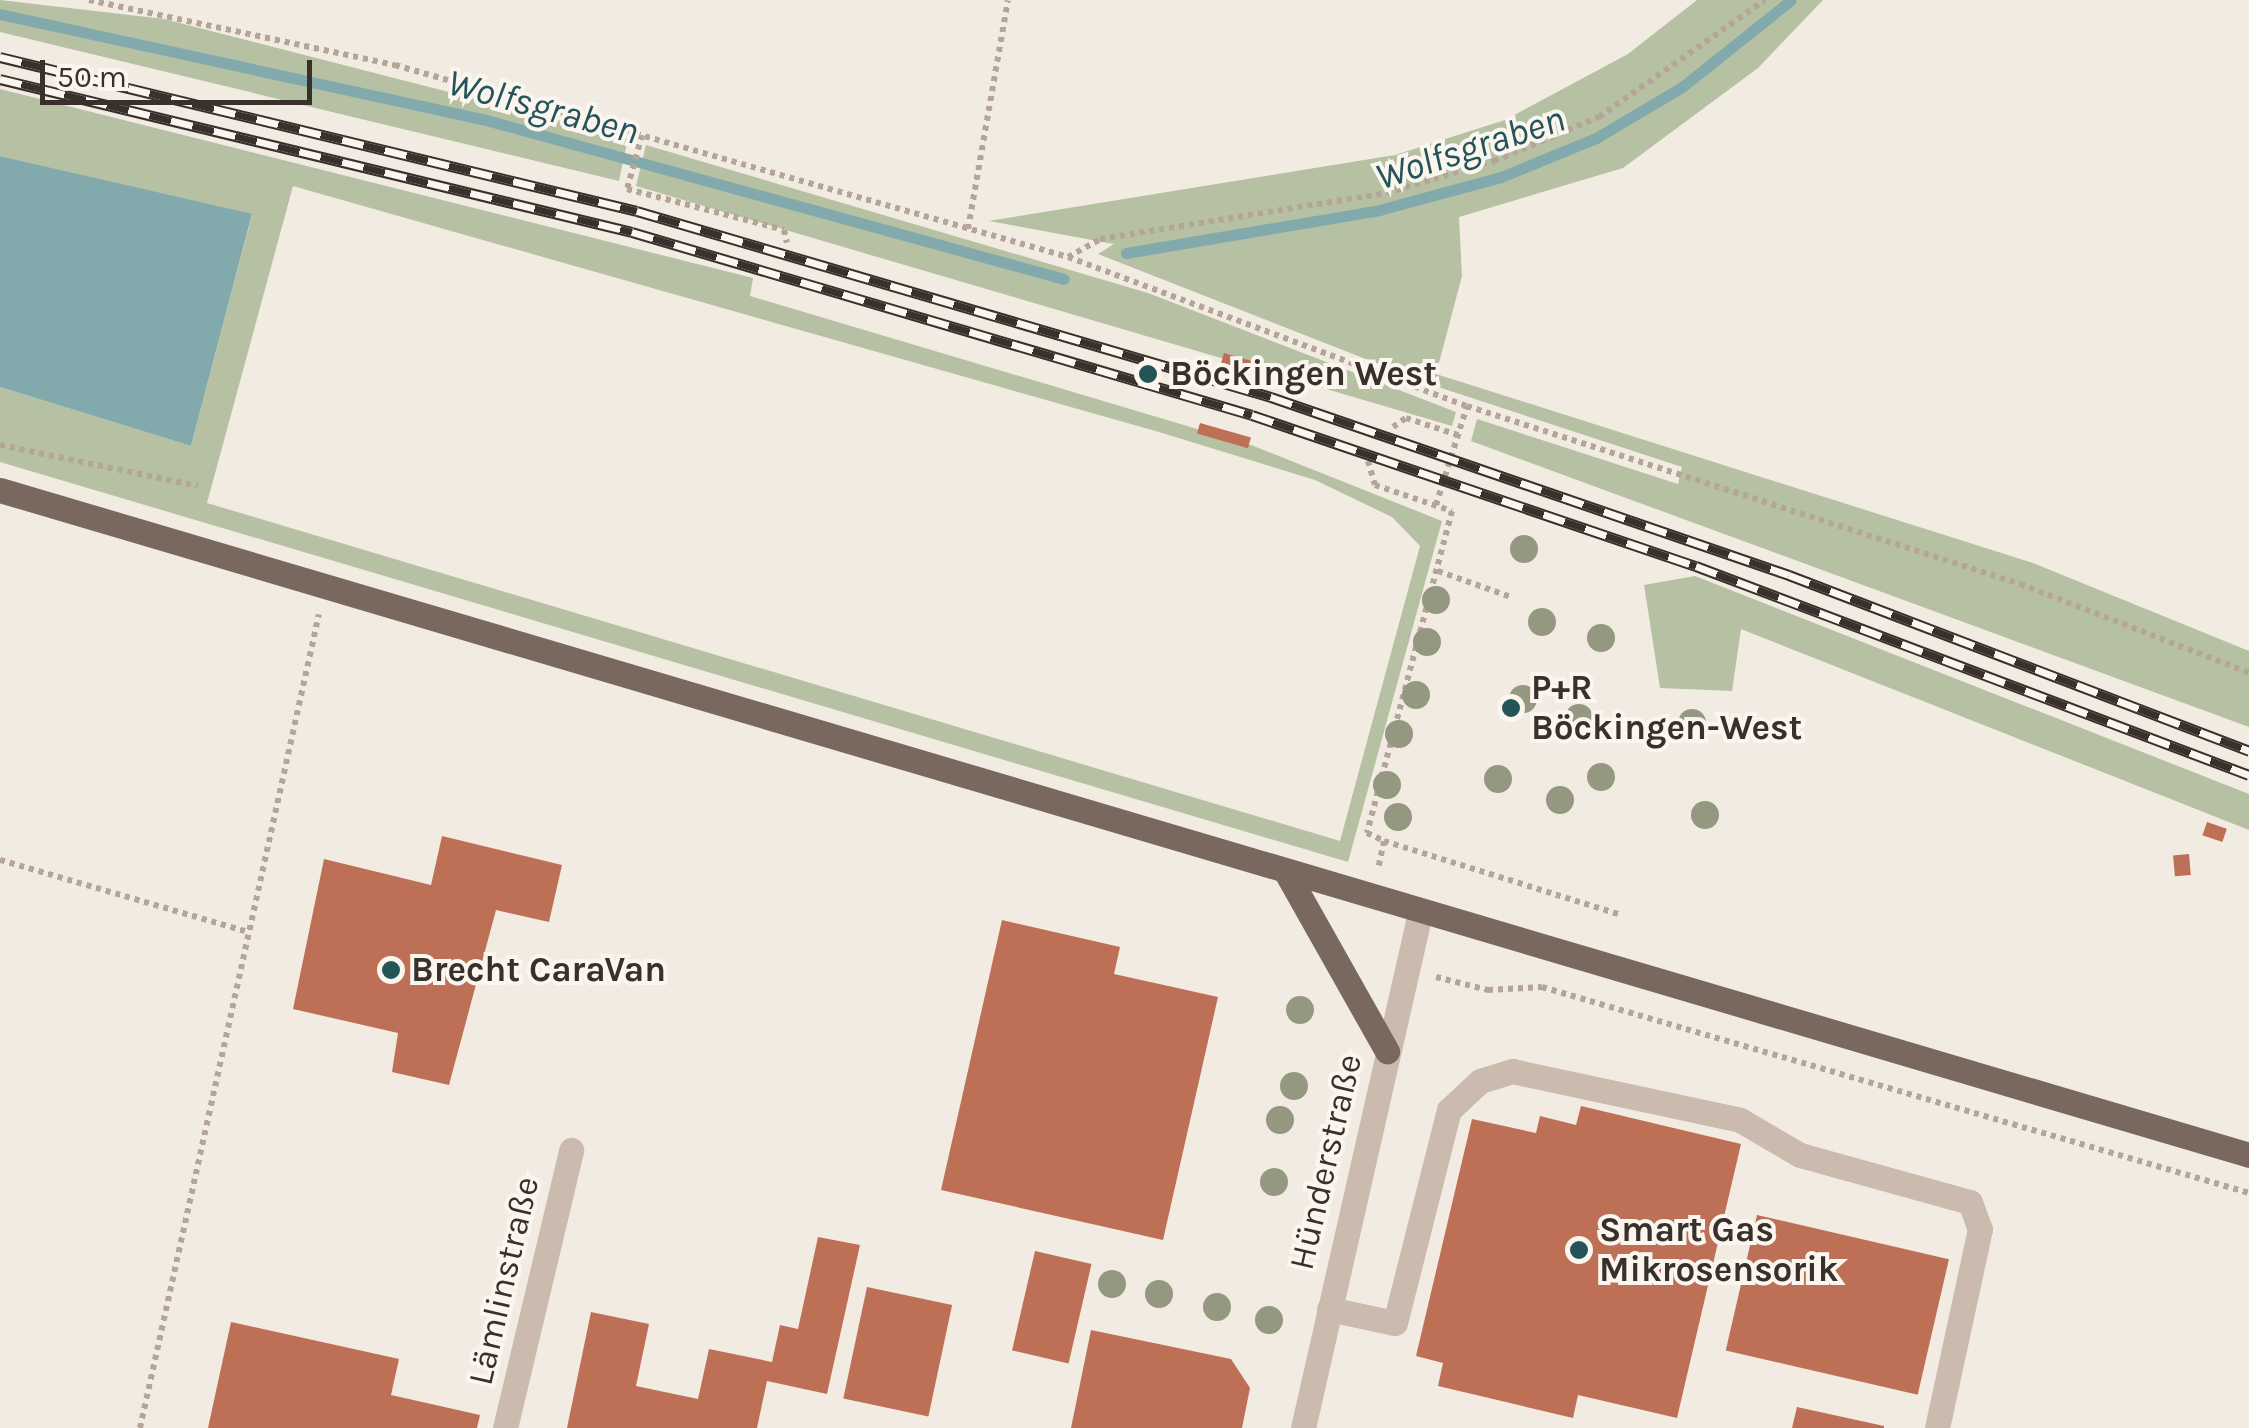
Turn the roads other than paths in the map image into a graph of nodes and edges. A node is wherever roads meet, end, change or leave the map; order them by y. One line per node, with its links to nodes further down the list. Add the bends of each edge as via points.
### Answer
1 (0, 490): 2 (main road)
2 (1286, 872): 3 (main road); 4 (main road)
3 (1420, 912): 4 (street, Hünderstraße); 6 (main road)
4 (1387, 1051): 7 (street, Hünderstraße)
5 (571, 1150): 8 (street, Lämlinstraße)
6 (2249, 1155)
7 (1329, 1309): 9 (street, Hünderstraße); 10 (street, via 1395,1323 1449,1110 1480,1082 1512,1072 1740,1120 1800,1156 1970,1202 1980,1229)
8 (506, 1428)
9 (1303, 1428)
10 (1937, 1428)

